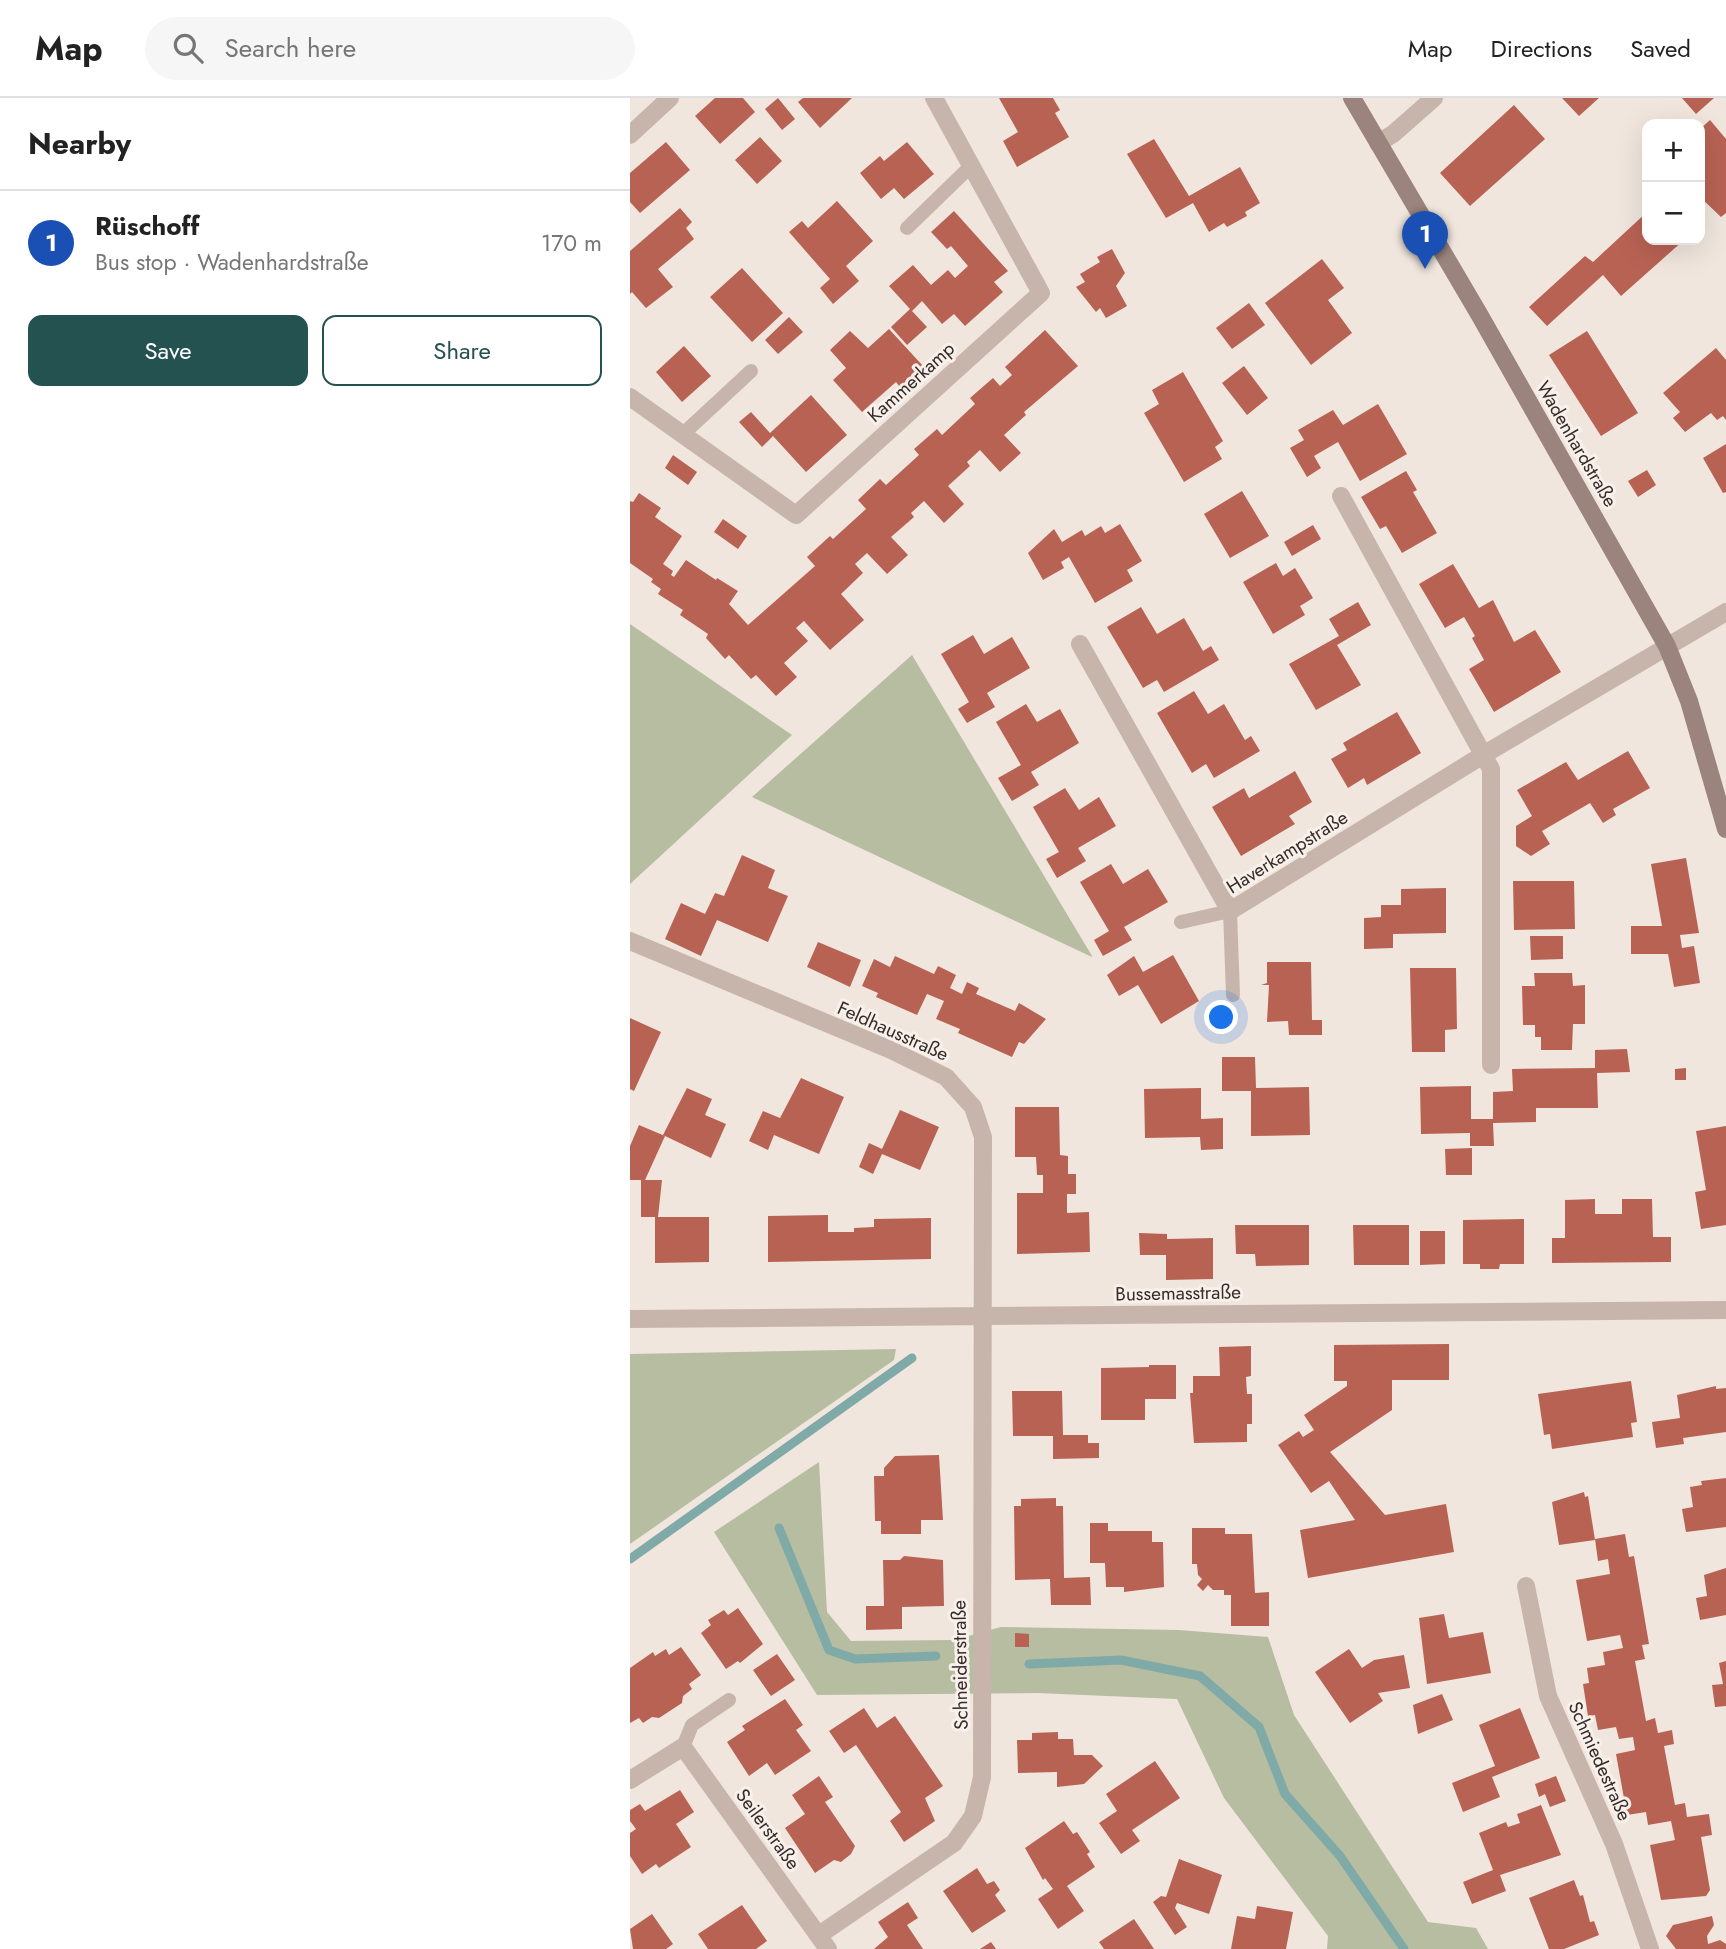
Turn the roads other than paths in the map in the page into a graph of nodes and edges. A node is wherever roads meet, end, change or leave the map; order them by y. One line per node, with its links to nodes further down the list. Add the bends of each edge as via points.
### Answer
1 (670, 98): 5 (street)
2 (934, 98): 7 (street, Kammerkamp)
3 (1352, 98): 6 (street, Wadenhardstraße)
4 (1434, 98): 6 (street)
5 (630, 135)
6 (1378, 143): 15 (street, Wadenhardstraße)
7 (972, 165): 8 (lane); 11 (street, Kammerkamp, via 1041,293 796,515)
8 (906, 228)
9 (751, 371): 11 (lane)
10 (630, 397): 11 (street, Kammerkamp)
11 (683, 434)
12 (1341, 496): 16 (street)
13 (1726, 612): 15 (street, Haverkampstraße)
14 (1080, 643): 18 (street, Haverkampstraße)
15 (1667, 646): 16 (street, Haverkampstraße); 17 (street, Wadenhardstraße, via 1689,701)
16 (1483, 755): 18 (street, Haverkampstraße); 22 (street, via 1491,769)
17 (1726, 828)
18 (1230, 911): 19 (lane); 21 (lane)
19 (1181, 922)
20 (630, 941): 24 (street, Feldhausstraße, via 946,1077 973,1107 982,1138)
21 (1233, 995)
22 (1490, 1065)
23 (1726, 1310): 24 (street, Bussemasstraße)
24 (980, 1317): 25 (street, Bussemasstraße); 30 (street, Schneiderstraße, via 982,1777 973,1816 954,1843)
25 (630, 1320)
26 (1526, 1586): 31 (street, Schmiedestraße, via 1548,1696 1614,1844)
27 (729, 1700): 28 (lane, via 692,1725)
28 (683, 1746): 29 (street); 30 (street, Seilerstraße)
29 (630, 1780)
30 (824, 1942)
31 (1650, 1949)

